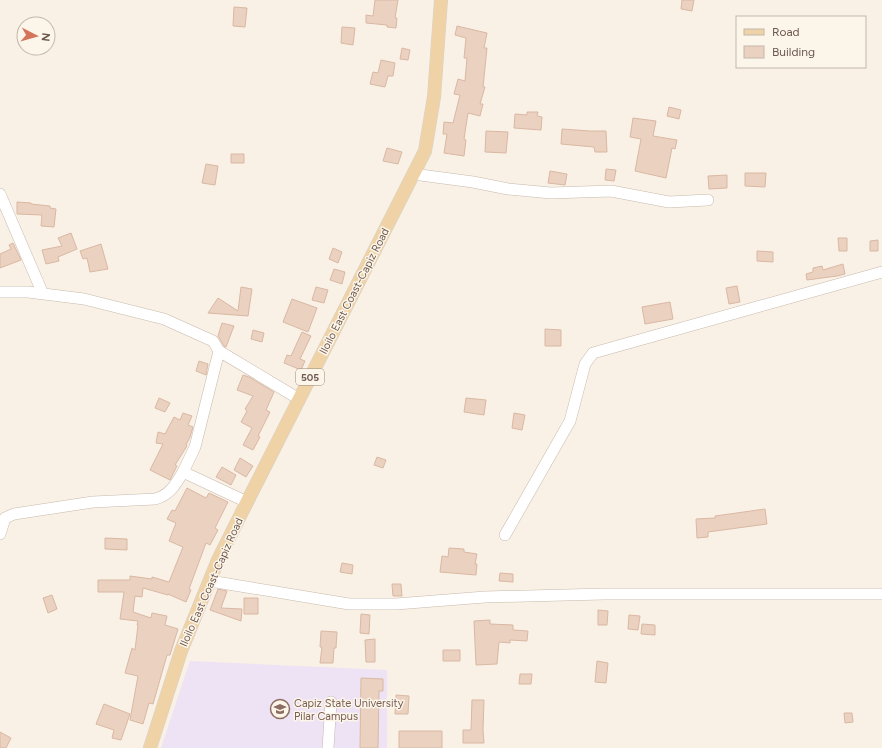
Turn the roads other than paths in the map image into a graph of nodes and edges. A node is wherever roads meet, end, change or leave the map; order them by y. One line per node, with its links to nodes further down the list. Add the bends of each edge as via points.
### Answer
1 (441, 0): 2 (main road, Iloilo East Coast-Capiz Road / 505, via 434,97 425,151)
2 (413, 174): 4 (street, via 551,194 611,191 669,202); 9 (main road, Iloilo East Coast-Capiz Road / 505)
3 (0, 194): 7 (street)
4 (708, 200)
5 (882, 272): 13 (street, via 593,353 585,364 570,421)
6 (0, 292): 7 (street)
7 (43, 294): 8 (street, via 84,299 164,319 214,341)
8 (219, 351): 9 (street); 10 (street, via 195,447)
9 (299, 399): 11 (main road, Iloilo East Coast-Capiz Road / 505)
10 (183, 472): 11 (street); 12 (street, via 169,492 162,497 93,502 14,514 5,518)
11 (247, 502): 14 (main road, Iloilo East Coast-Capiz Road / 505)
12 (0, 534)
13 (505, 535)
14 (210, 580): 15 (street, via 349,604 596,594); 17 (main road, Iloilo East Coast-Capiz Road / 505, via 181,651)
15 (882, 594)
16 (331, 702): 18 (street)
17 (150, 748)
18 (328, 748)

